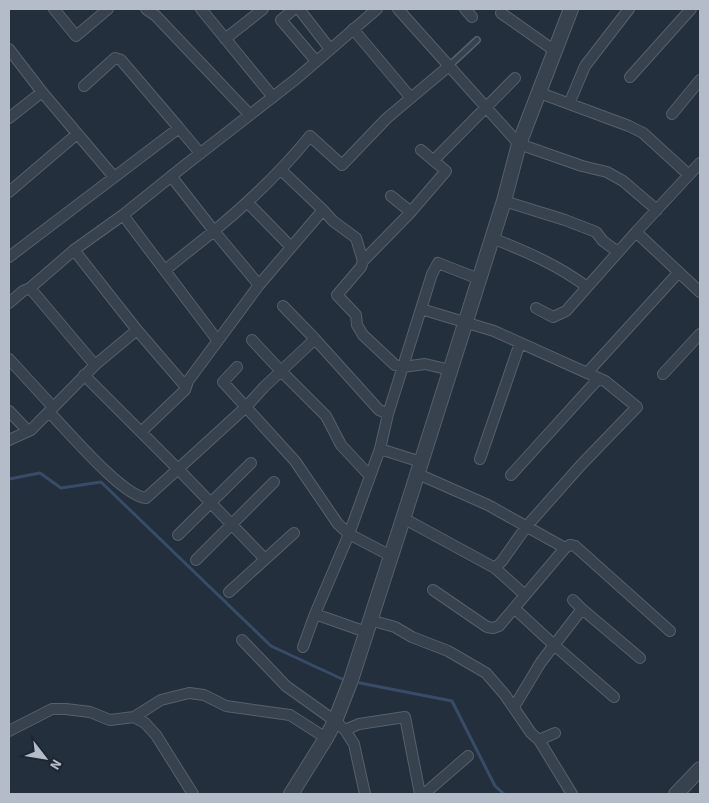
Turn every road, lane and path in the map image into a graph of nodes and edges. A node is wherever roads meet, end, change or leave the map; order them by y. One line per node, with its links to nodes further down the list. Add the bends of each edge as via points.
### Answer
1 (54, 9): 2 (street, via 76,36)
2 (108, 9)
3 (146, 9): 35 (street)
4 (201, 9): 17 (street)
5 (263, 9): 17 (street)
6 (294, 9): 22 (street, via 281,20)
7 (299, 9): 20 (street)
8 (377, 9): 16 (street)
9 (398, 9): 23 (street)
10 (465, 9): 15 (street)
11 (571, 9): 21 (street)
12 (629, 9): 32 (street, via 586,66)
13 (691, 9): 24 (street)
14 (501, 13): 21 (street)
15 (472, 17)
16 (353, 30): 20 (street); 31 (street)
17 (226, 38): 30 (street)
18 (477, 40): 23 (lane)
19 (9, 49): 28 (street)
20 (330, 49): 22 (street)
21 (555, 52): 29 (street)
22 (316, 61): 30 (street)
23 (449, 66): 31 (street); 33 (street)
24 (630, 77)
25 (516, 78): 33 (street)
26 (700, 80): 34 (street)
27 (84, 86): 37 (street, via 115,58 121,60)
28 (42, 92): 36 (street); 38 (street)
29 (540, 93): 32 (street); 39 (street)
30 (273, 97): 35 (street)
31 (411, 98): 44 (street, via 342,165 310,136)
32 (569, 104): 46 (street, via 643,133)
33 (487, 108): 39 (street); 42 (street)
34 (672, 114)
35 (250, 115): 41 (street)
36 (9, 118)
37 (179, 128): 41 (street); 47 (street)
38 (77, 134): 47 (street); 48 (street)
39 (519, 144): 50 (street); 53 (street, via 607,172 623,181)
40 (421, 150): 42 (street)
41 (200, 153): 45 (street)
42 (434, 160): 54 (street, via 446,171)
43 (700, 163): 46 (street)
44 (281, 170): 51 (street); 52 (street)
45 (171, 176): 55 (street); 56 (street)
46 (689, 176): 53 (street)
47 (114, 177): 62 (street)
48 (9, 192)
49 (391, 196): 54 (street)
50 (504, 201): 58 (street); 61 (street, via 596,232 603,242)
51 (248, 203): 56 (street); 59 (street)
52 (323, 210): 59 (street); 63 (street, via 356,238)
53 (657, 210): 57 (street)
54 (411, 212): 63 (street)
55 (123, 215): 60 (street); 64 (street)
56 (214, 232): 64 (street); 67 (street)
57 (636, 232): 61 (street); 65 (street)
58 (492, 238): 66 (street); 68 (street, via 571,274)
59 (291, 247): 67 (street)
60 (74, 250): 69 (street); 76 (street)
61 (618, 252): 68 (street)
62 (9, 257)
63 (363, 261): 85 (street, via 337,295 356,315 363,335 395,365)
64 (165, 270): 80 (street)
65 (679, 272): 70 (street); 88 (street)
66 (479, 279): 74 (street, via 438,264); 75 (street)
67 (258, 285): 80 (street)
68 (587, 287): 73 (street, via 566,311 553,317)
69 (30, 288): 71 (street); 83 (street)
70 (700, 292)
71 (9, 303)
72 (284, 306): 78 (street)
73 (536, 308)
74 (421, 309): 75 (street); 85 (street)
75 (465, 323): 81 (street); 86 (street)
76 (137, 330): 83 (street); 92 (street)
77 (700, 334): 89 (street)
78 (316, 339): 87 (street); 96 (street, via 378,410)
79 (252, 340): 87 (street)
80 (218, 342): 92 (street)
81 (520, 343): 88 (street); 101 (street)
82 (9, 358): 94 (street)
83 (95, 365): 90 (street)
84 (237, 367): 93 (street, via 223,382)
85 (403, 367): 86 (street, via 425,364); 96 (street)
86 (450, 370): 103 (street)
87 (281, 371): 93 (street); 105 (street, via 326,416 341,445)
88 (587, 373): 91 (street)
89 (663, 374)
90 (84, 375): 94 (street); 98 (street)
91 (598, 378): 106 (street); 111 (street, via 637,407)
92 (186, 387): 98 (street)
93 (246, 408): 104 (street); 113 (street, via 295,461 338,524)
94 (51, 409): 97 (street); 104 (street, via 120,485 141,498 150,495)
95 (9, 411): 97 (street)
96 (388, 414): 100 (street)
97 (28, 431): 99 (street)
98 (141, 432): 104 (street)
99 (9, 440)
100 (380, 449): 103 (street); 105 (street)
101 (480, 458)
102 (251, 463): 108 (street)
103 (420, 468): 109 (street); 111 (street)
104 (178, 469): 108 (street)
105 (369, 475): 113 (street)
106 (511, 475)
107 (274, 482): 110 (street)
108 (210, 503): 110 (street); 114 (street)
109 (403, 518): 116 (street); 119 (street)
110 (231, 524): 117 (street); 118 (street)
111 (526, 527): 115 (street); 119 (street)
112 (294, 533): 117 (street)
113 (349, 534): 116 (street); 126 (street)
114 (178, 535)
115 (565, 548): 122 (street); 128 (street, via 575,546)
116 (391, 556): 127 (street)
117 (265, 559): 121 (street)
118 (196, 560)
119 (495, 568): 122 (street)
120 (433, 590): 124 (street, via 487,627 499,626)
121 (229, 592)
122 (525, 595): 124 (street)
123 (573, 600): 125 (street)
124 (514, 608): 130 (street)
125 (582, 609): 130 (street); 132 (street)
126 (315, 614): 127 (street); 131 (street)
127 (368, 626): 134 (street, via 395,627 448,651 486,673); 136 (street)
128 (670, 632)
129 (242, 640): 136 (street, via 286,686)
130 (554, 645): 133 (street); 134 (street)
131 (303, 647)
132 (640, 658)
133 (614, 697)
134 (514, 707): 140 (street)
135 (134, 717): 137 (street, via 110,720 90,712 52,709); 139 (street, via 161,700 189,693 204,695 226,706 290,715); 143 (street, via 156,735)
136 (340, 726): 139 (street); 145 (street, via 354,744); 146 (street, via 405,717)
137 (9, 731)
138 (555, 733): 140 (street)
139 (326, 738): 144 (street)
140 (539, 740): 147 (street)
141 (468, 756): 146 (street)
142 (700, 769): 148 (street)
143 (193, 794)
144 (291, 794)
145 (365, 794)
146 (422, 794)
147 (572, 794)
148 (676, 794)

